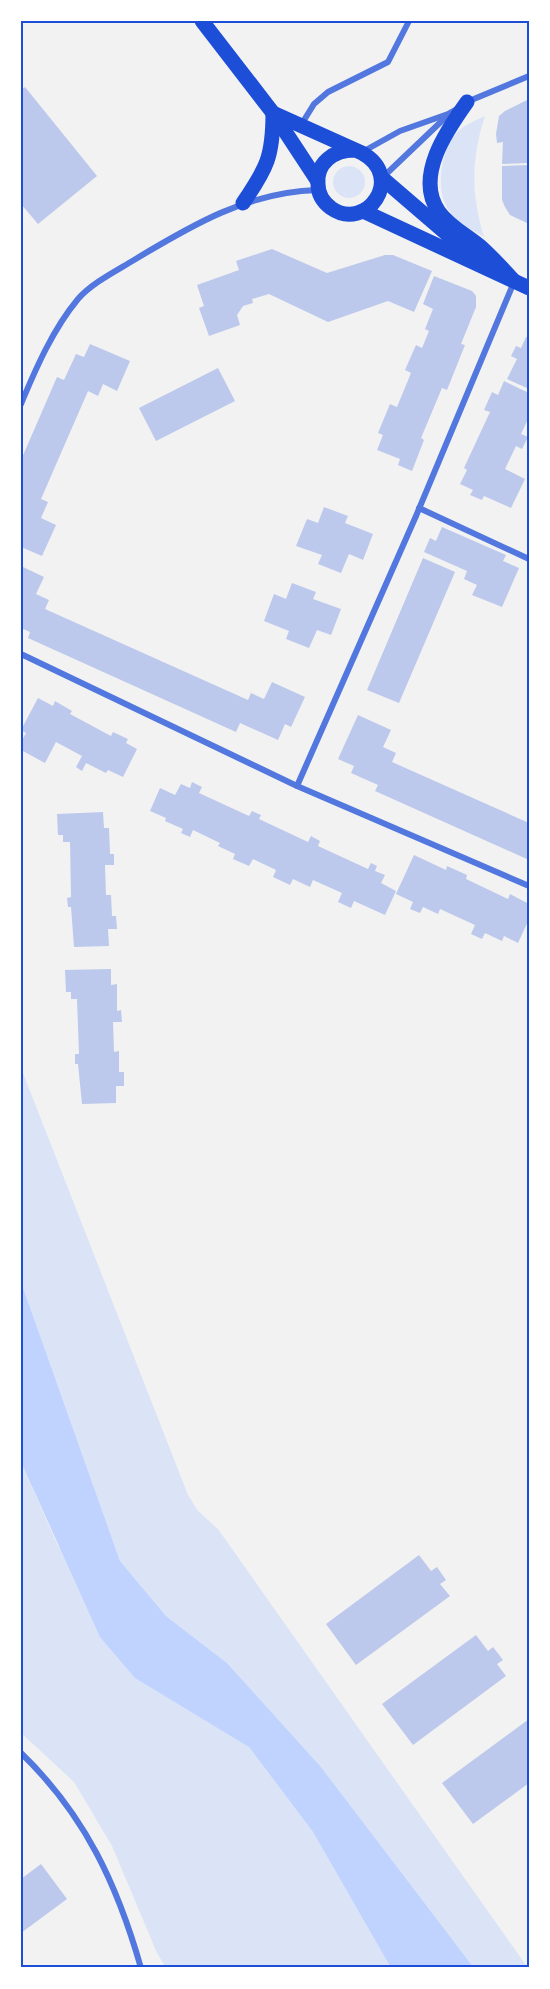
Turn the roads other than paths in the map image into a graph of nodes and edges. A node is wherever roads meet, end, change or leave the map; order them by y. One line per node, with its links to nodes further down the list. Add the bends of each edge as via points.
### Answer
1 (202, 21): 5 (main road)
2 (409, 21): 7 (street, via 388,62 320,98)
3 (529, 76): 4 (street)
4 (467, 102): 6 (street); 14 (main road, via 439,146 432,167 435,204 451,224 482,248)
5 (273, 112): 7 (main road); 10 (main road); 11 (main road, via 272,150)
6 (448, 114): 8 (street); 9 (street)
7 (301, 125): 8 (main road)
8 (358, 151): 9 (main road, via 374,161); 10 (main road, via 332,155 322,166)
9 (382, 178): 12 (main road, via 376,200); 13 (main road)
10 (318, 185): 11 (street); 12 (main road, via 322,198 336,211)
11 (243, 203): 16 (street, via 178,234 86,292 56,332)
12 (363, 211): 13 (main road)
13 (486, 267): 14 (main road)
14 (514, 281): 15 (main road); 17 (street)
15 (529, 288)
16 (21, 404)
17 (419, 508): 18 (street); 20 (street)
18 (529, 559)
19 (21, 654): 20 (street)
20 (297, 786): 21 (street)
21 (529, 886)
22 (21, 1753): 23 (street, via 68,1806 97,1851 125,1915)
23 (141, 1968)

